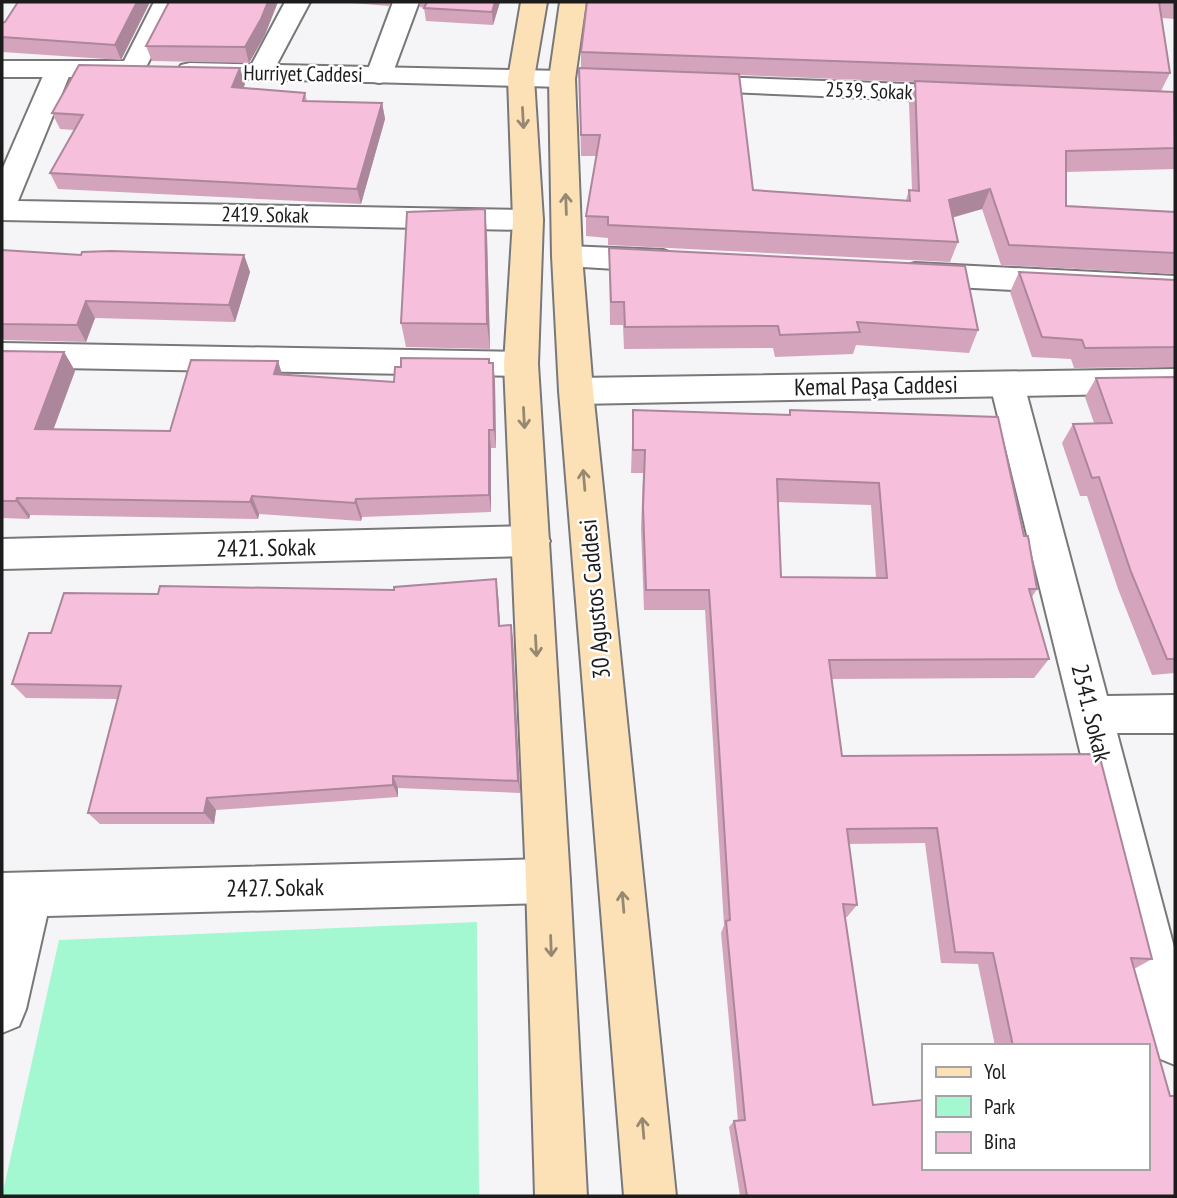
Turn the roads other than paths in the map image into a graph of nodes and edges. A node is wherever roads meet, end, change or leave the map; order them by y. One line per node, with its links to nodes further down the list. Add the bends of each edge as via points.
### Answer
1 (166, 2): 8 (street)
2 (297, 2): 9 (street)
3 (406, 2): 10 (street)
4 (534, 2): 11 (main road)
5 (573, 2): 12 (main road, 30 Agustos Caddesi)
6 (2, 69): 7 (street, Hurriyet Caddesi)
7 (59, 69): 8 (street, Hurriyet Caddesi); 15 (street)
8 (154, 70): 9 (street, Hurriyet Caddesi)
9 (260, 73): 10 (street, Hurriyet Caddesi)
10 (379, 75): 11 (street, Hurriyet Caddesi)
11 (521, 78): 12 (street, Hurriyet Caddesi); 17 (main road, one-way to 17)
12 (576, 79): 18 (main road, 30 Agustos Caddesi, one-way to 12)
13 (660, 83): 14 (street, 2539. Sokak)
14 (994, 95)
15 (2, 204)
16 (2, 210): 17 (street, 2419. Sokak)
17 (528, 220): 23 (main road)
18 (567, 256): 19 (street); 26 (main road, 30 Agustos Caddesi)
19 (691, 262)
20 (885, 272): 21 (street)
21 (1175, 287)
22 (2, 355): 23 (street)
23 (522, 365): 27 (main road, one-way to 27)
24 (1175, 381): 25 (street, Kemal Paşa Caddesi)
25 (1007, 384): 26 (street, Kemal Paşa Caddesi); 30 (street, 2541. Sokak)
26 (576, 391): 36 (main road, 30 Agustos Caddesi, one-way to 26)
27 (531, 541): 28 (street, 2421. Sokak); 31 (main road, one-way to 31)
28 (2, 554)
29 (1175, 714): 30 (street)
30 (1092, 715): 34 (street, 2541. Sokak)
31 (548, 881): 32 (street, 2427. Sokak); 35 (main road, one-way to 35)
32 (15, 895): 33 (street)
33 (2, 1009)
34 (1175, 1041)
35 (561, 1196)
36 (649, 1196)

